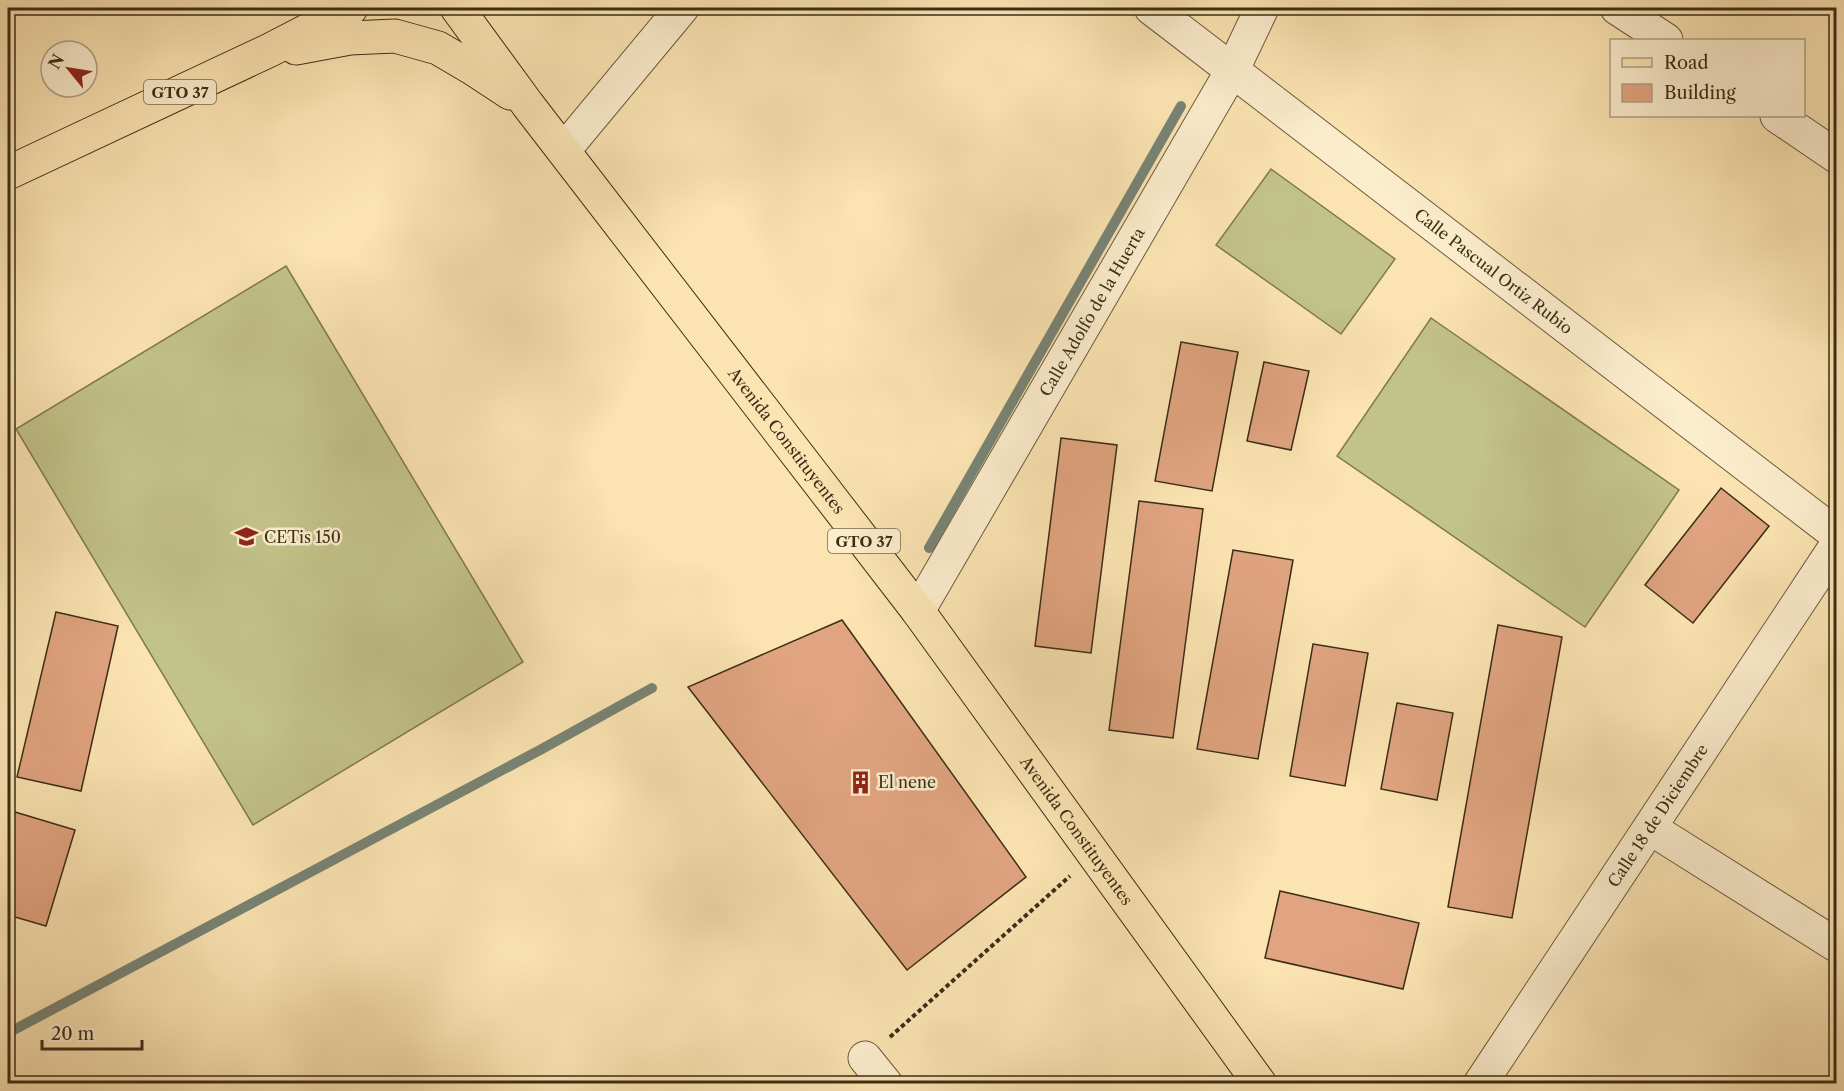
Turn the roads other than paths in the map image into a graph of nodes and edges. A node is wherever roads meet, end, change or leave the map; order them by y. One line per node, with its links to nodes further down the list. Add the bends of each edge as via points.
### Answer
1 (298, 8): 9 (main road)
2 (351, 8): 9 (main road, GTO 37)
3 (457, 8): 11 (main road, Avenida Constituyentes / GTO 37)
4 (682, 8): 13 (street)
5 (1152, 8): 10 (street, Calle Pascual Ortiz Rubio)
6 (1262, 8): 10 (street, Calle Adolfo de la Huerta)
7 (1617, 8): 8 (street)
8 (1664, 39)
9 (270, 50): 11 (main road, via 350,38 395,36 438,48); 15 (main road, GTO 37)
10 (1233, 69): 16 (street, Calle Pascual Ortiz Rubio); 18 (street, Calle Adolfo de la Huerta)
11 (528, 105): 13 (main road, Avenida Constituyentes / GTO 37)
12 (1778, 117): 14 (street)
13 (564, 150): 18 (main road, Avenida Constituyentes / GTO 37)
14 (1836, 156)
15 (8, 173)
16 (1836, 534)
17 (1836, 546): 19 (street, Calle 18 de Diciembre)
18 (918, 611): 23 (main road, Avenida Constituyentes / GTO 37)
19 (1650, 828): 20 (street); 24 (street, Calle 18 de Diciembre)
20 (1836, 945)
21 (865, 1058): 22 (street)
22 (886, 1083)
23 (1260, 1083)
24 (1480, 1083)

